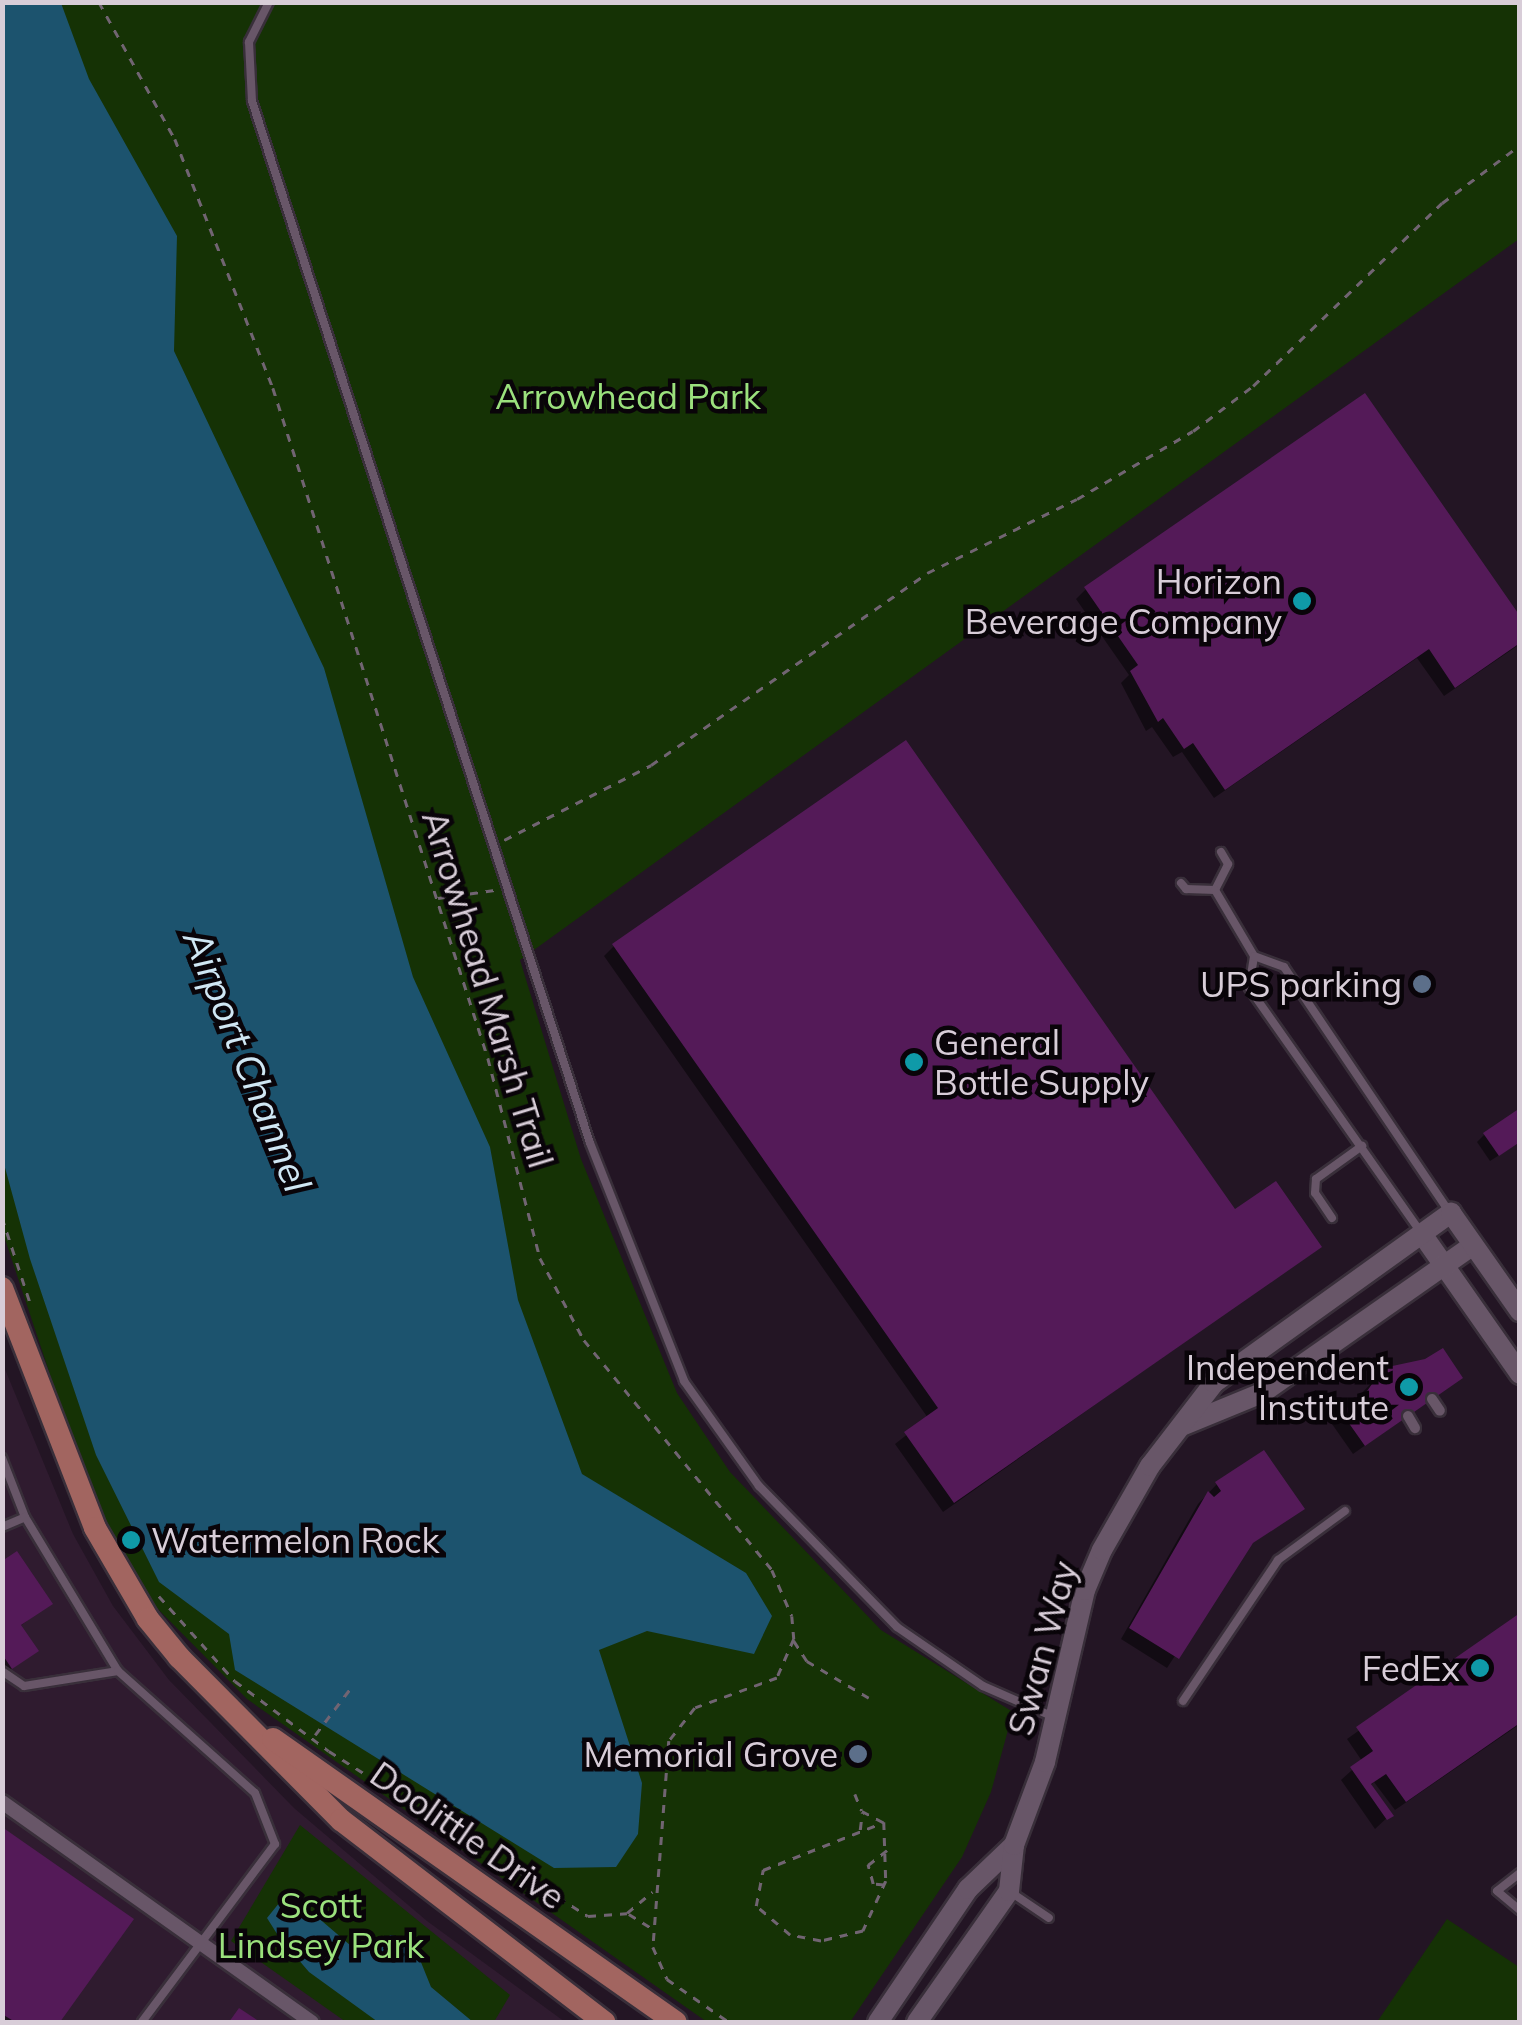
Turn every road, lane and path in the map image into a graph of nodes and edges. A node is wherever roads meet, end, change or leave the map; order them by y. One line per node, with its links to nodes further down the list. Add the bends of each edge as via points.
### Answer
1 (99, 2): 9 (path, Arrowhead Marsh Trail, via 175,138 272,388)
2 (269, 2): 4 (lane, via 248,42 252,101)
3 (1520, 145): 4 (path, via 1442,202 1252,386 1192,431 1077,500 927,573 651,765)
4 (495, 844): 7 (lane)
5 (1221, 852): 8 (lane, via 1228,864)
6 (1182, 883): 8 (lane, via 1186,889)
7 (510, 888): 9 (path); 39 (lane, via 621,1232 684,1381 719,1435 808,1541 897,1627 983,1686)
8 (1215, 890): 10 (lane)
9 (436, 898): 32 (path, Arrowhead Marsh Trail, via 540,1258 559,1302 772,1570 792,1616)
10 (1254, 956): 11 (lane, via 1249,988); 12 (lane, via 1284,967)
11 (1362, 1146): 14 (lane, via 1316,1179 1315,1193); 15 (lane)
12 (1450, 1213): 15 (main road, Swan Way); 16 (main road)
13 (2, 1217): 19 (path)
14 (1332, 1218)
15 (1422, 1234): 17 (main road); 25 (main road, Swan Way, via 1240,1359)
16 (1472, 1246): 17 (main road); 20 (main road)
17 (1444, 1267): 21 (main road); 25 (main road, via 1262,1393)
18 (2, 1288): 37 (main road, Doolittle Drive, via 95,1528 148,1619)
19 (31, 1304)
20 (1520, 1311)
21 (1520, 1374)
22 (1432, 1399): 23 (street)
23 (1440, 1411)
24 (1408, 1416): 26 (street)
25 (1182, 1426): 39 (main road, Swan Way, via 1132,1494 1102,1550)
26 (1416, 1428)
27 (2, 1458): 29 (lane)
28 (1345, 1511): 38 (lane, via 1278,1560)
29 (25, 1517): 30 (lane); 34 (lane)
30 (2, 1527)
31 (150, 1585): 40 (path, via 235,1681)
32 (794, 1639): 36 (path, via 807,1660); 50 (path, via 777,1678 764,1688 716,1698 678,1722 669,1741)
33 (2, 1671): 34 (lane, via 24,1686)
34 (118, 1671): 56 (lane, via 255,1792 275,1844)
35 (353, 1685): 40 (path)
36 (870, 1698)
37 (222, 1701): 60 (main road, Doolittle Drive, via 341,1820); 61 (main road, Doolittle Drive)
38 (1183, 1701)
39 (1054, 1716): 46 (main road, Swan Way, via 1045,1762)
40 (313, 1738): 53 (path, via 588,1916)
41 (855, 1794): 43 (path)
42 (2, 1802): 56 (street)
43 (862, 1812): 44 (path); 45 (path)
44 (884, 1822): 45 (path); 47 (path)
45 (860, 1832): 49 (path, via 763,1870 756,1906 790,1936 844,1939 863,1930)
46 (1014, 1845): 51 (main road, Swan Way); 63 (main road, Swan Way, via 968,1889)
47 (889, 1849): 49 (path); 49 (path, via 868,1866 873,1884)
48 (1520, 1873): 52 (lane, via 1497,1891)
49 (885, 1885)
50 (653, 1890): 53 (path); 55 (path)
51 (1009, 1891): 54 (lane); 57 (main road, Swan Way)
52 (1520, 1910)
53 (627, 1913): 55 (path)
54 (1048, 1918)
55 (651, 1928): 62 (path, via 667,1979)
56 (202, 1942): 58 (lane); 59 (street)
57 (924, 2020)
58 (142, 2022)
59 (312, 2022)
60 (604, 2022)
61 (675, 2022)
62 (728, 2022)
63 (878, 2022)

